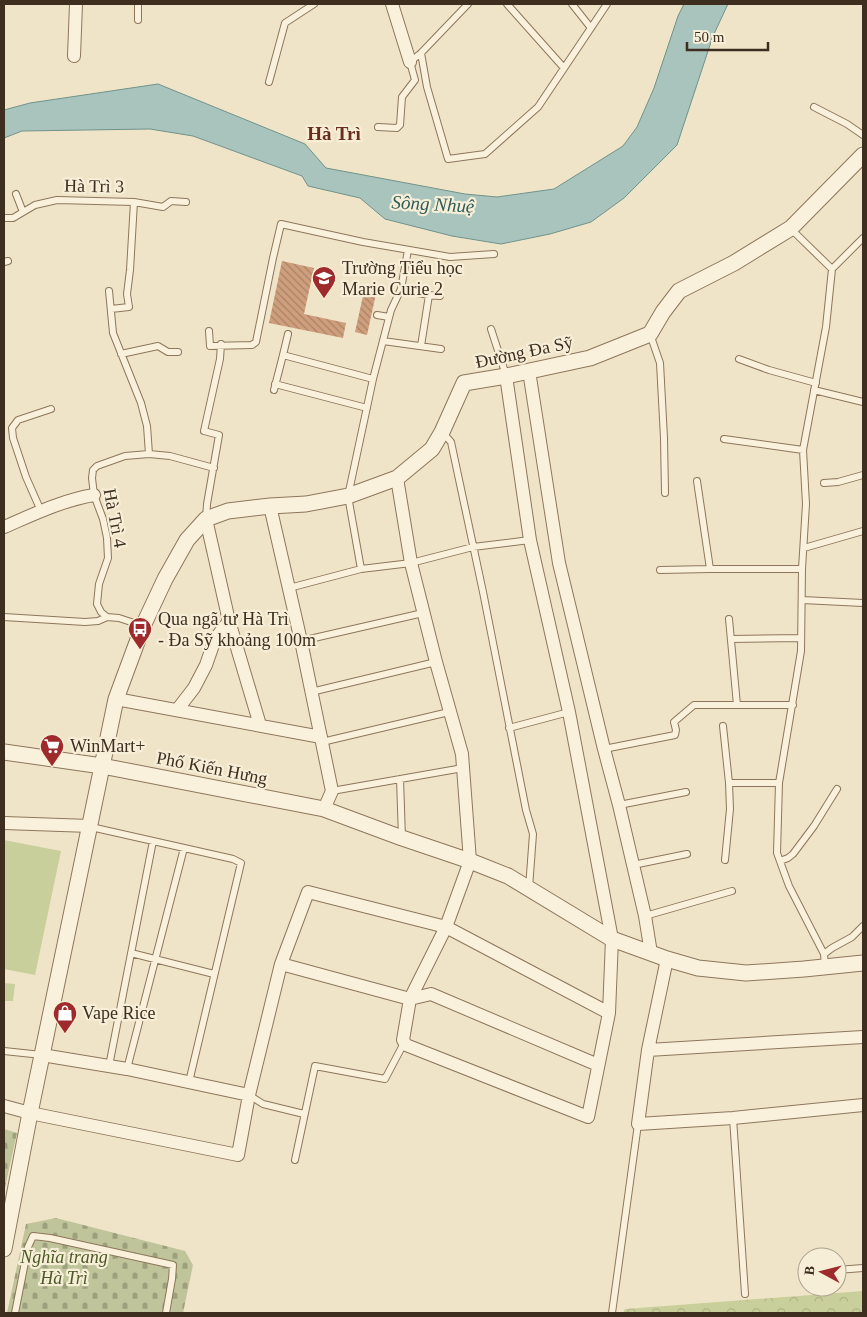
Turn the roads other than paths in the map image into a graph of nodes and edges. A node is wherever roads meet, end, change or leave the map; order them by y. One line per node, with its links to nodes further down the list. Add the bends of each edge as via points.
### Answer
1 (76, 4): 12 (street)
2 (138, 4): 9 (lane)
3 (314, 4): 15 (lane, via 285,23)
4 (392, 4): 13 (street)
5 (468, 4): 11 (lane)
6 (507, 4): 14 (lane)
7 (572, 4): 10 (lane)
8 (607, 4): 10 (lane)
9 (138, 20)
10 (591, 28): 14 (lane)
11 (420, 54): 13 (lane); 14 (lane, via 448,159 485,154 538,107)
12 (74, 56)
13 (410, 62): 17 (lane, via 415,80 402,97 400,124 397,128)
14 (564, 68)
15 (269, 82)
16 (814, 107): 18 (lane)
17 (378, 127)
18 (863, 135)
19 (863, 155): 25 (street)
20 (16, 194): 23 (lane)
21 (134, 202): 22 (lane, Hà Trì 3, via 163,207 171,201); 23 (lane, Hà Trì 3, via 57,200); 34 (lane, via 127,294 129,306)
22 (186, 202)
23 (22, 212): 24 (lane, Hà Trì 3, via 14,218)
24 (4, 218)
25 (790, 228): 29 (lane); 40 (street, via 734,263 679,291)
26 (863, 239): 29 (lane)
27 (408, 250): 28 (lane, via 450,257); 36 (lane, via 401,290); 42 (lane, via 281,224 256,342 252,345)
28 (494, 254)
29 (832, 269): 52 (lane)
30 (109, 291): 34 (lane)
31 (411, 292): 32 (lane)
32 (429, 295): 33 (lane); 43 (lane)
33 (440, 296)
34 (111, 309): 46 (lane, via 113,333)
35 (377, 315): 36 (lane)
36 (389, 317): 41 (lane)
37 (490, 328): 50 (lane)
38 (209, 331): 42 (lane, via 210,346)
39 (288, 334): 47 (lane)
40 (650, 334): 49 (street, Đường Đa Sỹ, via 590,358); 66 (lane, via 660,363)
41 (383, 341): 43 (lane); 51 (lane)
42 (222, 344): 61 (lane, via 204,431 219,435)
43 (421, 346): 44 (lane)
44 (441, 349)
45 (178, 352): 46 (lane, via 168,352 158,346)
46 (121, 354): 60 (lane, via 136,388 147,426)
47 (283, 355): 51 (lane); 55 (lane, via 274,387)
48 (739, 359): 52 (lane)
49 (529, 371): 50 (street, Đường Đa Sỹ); 106 (street, via 559,563)
50 (506, 376): 57 (street, Đường Đa Sỹ, via 464,383); 74 (street)
51 (374, 379): 55 (lane)
52 (816, 382): 53 (lane)
53 (814, 390): 54 (lane); 59 (lane)
54 (863, 402)
55 (367, 408): 68 (lane)
56 (52, 409): 70 (lane, via 18,420 12,428 26,477)
57 (442, 432): 63 (street, Đường Đa Sỹ, via 432,449); 75 (lane, via 451,442)
58 (724, 439): 59 (lane)
59 (803, 450): 76 (lane)
60 (149, 454): 61 (lane, Hà Trì 4); 67 (lane, Hà Trì 4, via 125,456 97,466 92,478)
61 (214, 468): 71 (lane)
62 (863, 475): 65 (lane)
63 (397, 478): 68 (street, Đường Đa Sỹ); 77 (street)
64 (697, 481): 79 (lane)
65 (824, 483)
66 (665, 493)
67 (94, 495): 70 (street); 86 (lane, Hà Trì 4, via 103,519 108,558 99,584 97,604)
68 (348, 496): 69 (street, Đường Đa Sỹ, via 306,504); 78 (lane)
69 (270, 506): 71 (street, Đường Đa Sỹ, via 228,511); 82 (street)
70 (41, 511): 72 (street)
71 (206, 519): 89 (street); 90 (street, Đường Đa Sỹ, via 187,540)
72 (4, 527)
73 (863, 531): 76 (lane)
74 (530, 540): 75 (lane); 101 (street)
75 (473, 547): 77 (lane); 104 (lane)
76 (804, 548): 80 (lane)
77 (411, 563): 78 (lane); 85 (street)
78 (361, 569): 82 (lane)
79 (710, 569): 80 (lane); 81 (lane)
80 (802, 569): 83 (lane)
81 (660, 570)
82 (289, 588): 93 (street)
83 (802, 600): 84 (lane); 91 (lane)
84 (863, 603)
85 (423, 613): 93 (lane); 94 (street)
86 (107, 617): 87 (lane, via 85,622); 90 (lane)
87 (4, 618)
88 (729, 619): 92 (lane)
89 (229, 621): 99 (street, via 215,639 194,688); 102 (street)
90 (143, 626): 96 (street, Đường Đa Sỹ)
91 (801, 638): 92 (lane); 98 (lane)
92 (731, 639): 97 (lane)
93 (301, 641): 95 (street)
94 (436, 662): 95 (lane); 100 (street)
95 (311, 692): 105 (street)
96 (116, 699): 99 (street); 108 (street, Đường Đa Sỹ)
97 (738, 705): 98 (lane); 106 (lane, via 694,705 674,722 675,735)
98 (793, 705): 112 (lane)
99 (177, 710): 102 (street)
100 (449, 712): 105 (lane); 109 (street)
101 (569, 712): 104 (lane); 133 (street)
102 (260, 725): 105 (street)
103 (723, 726): 111 (lane)
104 (509, 728): 128 (lane, via 533,834)
105 (321, 739): 114 (street)
106 (604, 750): 116 (street)
107 (4, 752): 108 (street, Phố Kiến Hưng)
108 (102, 766): 117 (street, Phố Kiến Hưng); 119 (street, Đường Đa Sỹ)
109 (463, 768): 110 (lane); 125 (street)
110 (400, 779): 114 (lane); 120 (lane)
111 (729, 783): 112 (lane); 124 (lane)
112 (779, 783): 126 (lane, via 777,853)
113 (837, 789): 126 (lane, via 793,854)
114 (332, 791): 117 (street)
115 (686, 792): 116 (lane)
116 (619, 805): 127 (street)
117 (324, 809): 120 (street, Phố Kiến Hưng)
118 (4, 823): 119 (street)
119 (90, 826): 121 (lane); 148 (street, Đường Đa Sỹ)
120 (402, 838): 125 (street, Phố Kiến Hưng)
121 (153, 841): 122 (lane); 134 (lane)
122 (184, 848): 136 (lane); 141 (lane, via 241,863)
123 (687, 854): 127 (lane)
124 (725, 860)
125 (470, 861): 128 (street, Phố Kiến Hưng); 132 (street)
126 (780, 861): 138 (lane, via 788,886)
127 (633, 865): 130 (street)
128 (529, 888): 133 (street, Phố Kiến Hưng)
129 (732, 891): 130 (lane)
130 (645, 916): 135 (street)
131 (863, 926): 138 (lane, via 852,937 832,948)
132 (446, 927): 140 (street, via 308,892); 142 (street); 143 (street)
133 (612, 939): 135 (street, Phố Kiến Hưng); 143 (street)
134 (131, 953): 136 (lane); 150 (lane)
135 (651, 953): 137 (street, Phố Kiến Hưng)
136 (155, 958): 141 (lane); 151 (lane)
137 (667, 959): 138 (street, Phố Kiến Hưng, via 698,968 746,973); 146 (street)
138 (825, 961): 139 (street, Phố Kiến Hưng)
139 (863, 963)
140 (281, 964): 142 (street); 153 (street)
141 (214, 974): 152 (lane)
142 (410, 999): 145 (street); 149 (street, via 431,994)
143 (609, 1013): 149 (street)
144 (863, 1037): 146 (street)
145 (404, 1043): 149 (street, via 588,1117); 157 (lane, via 385,1078 315,1066)
146 (648, 1050): 159 (street)
147 (4, 1051): 148 (lane)
148 (42, 1055): 150 (street); 156 (street, Đường Đa Sỹ)
149 (598, 1065)
150 (108, 1066): 151 (street)
151 (127, 1069): 152 (street)
152 (189, 1082): 153 (street)
153 (249, 1095): 156 (street, via 238,1155); 157 (lane, via 263,1104)
154 (863, 1105): 158 (street)
155 (4, 1106): 156 (street)
156 (30, 1113): 161 (street, Đường Đa Sỹ)
157 (304, 1114): 160 (lane)
158 (733, 1118): 159 (street); 164 (lane)
159 (638, 1124): 167 (lane)
160 (295, 1160)
161 (4, 1248)
162 (863, 1268): 163 (lane)
163 (847, 1269)
164 (745, 1294)
165 (15, 1313): 166 (lane, via 33,1236 173,1265)
166 (166, 1313)
167 (612, 1313)

